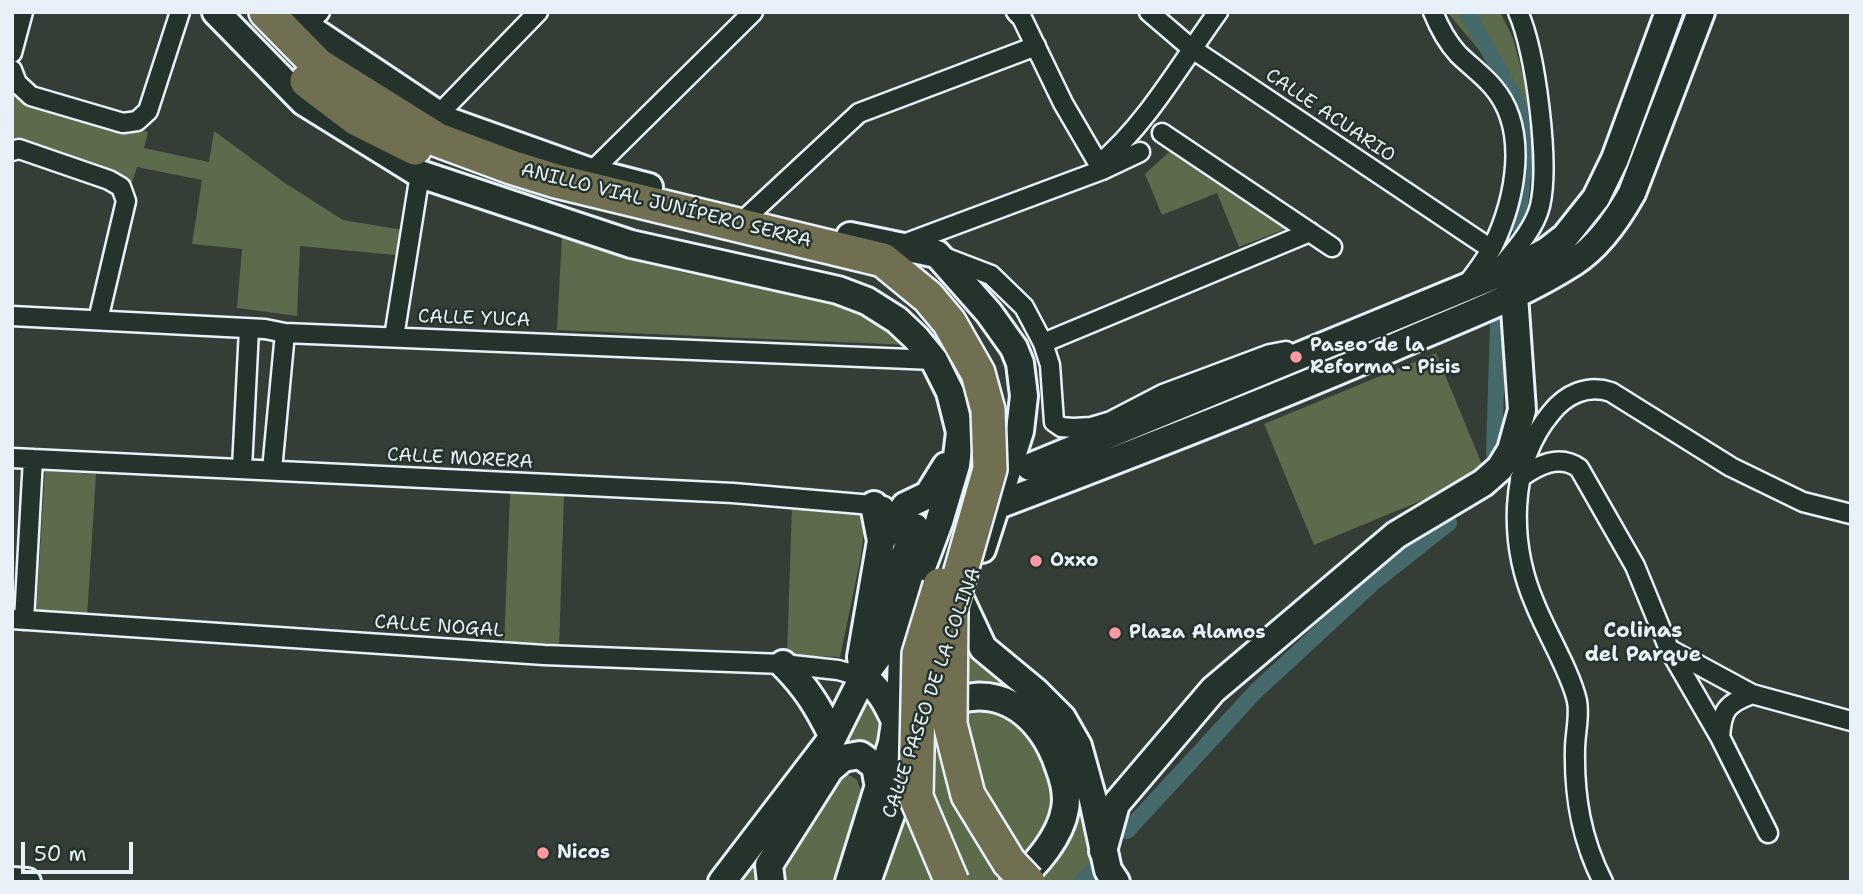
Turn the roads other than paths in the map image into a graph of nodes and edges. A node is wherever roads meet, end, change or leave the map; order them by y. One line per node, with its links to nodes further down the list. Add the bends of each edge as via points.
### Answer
1 (23, 12): 18 (street)
2 (180, 12): 19 (street, via 148,110 137,121 123,123 31,96 17,83)
3 (216, 12): 27 (street, via 304,102)
4 (239, 12): 28 (highway, ANILLO VIAL JUNÍPERO SERRA, via 301,76 358,119 452,167)
5 (266, 12): 24 (highway, ANILLO VIAL JUNÍPERO SERRA, via 318,65 438,140)
6 (538, 12): 20 (street)
7 (753, 12): 26 (street)
8 (1016, 12): 16 (street)
9 (1149, 12): 17 (street, CALLE ACUARIO)
10 (1218, 12): 17 (street)
11 (1433, 12): 34 (street, via 1456,52 1493,87 1514,130 1513,186)
12 (1518, 12): 34 (street, via 1539,110 1542,187 1530,227)
13 (1669, 12): 34 (street, via 1596,198 1565,237 1547,251 1520,265)
14 (1701, 12): 35 (street, via 1621,213 1576,261)
15 (306, 17): 20 (street)
16 (1036, 46): 25 (street); 29 (street, via 859,113)
17 (1191, 48): 25 (street, via 1136,127); 34 (street, CALLE ACUARIO)
18 (12, 53)
19 (12, 70)
20 (443, 118): 24 (highway); 28 (street)
21 (1162, 133): 30 (street)
22 (12, 151): 37 (street, via 19,149 121,187 126,201)
23 (1140, 152): 25 (street)
24 (511, 167): 28 (highway, ANILLO VIAL JUNÍPERO SERRA)
25 (1101, 167): 31 (street)
26 (591, 172): 28 (street); 29 (street)
27 (420, 174): 40 (street); 44 (street, via 631,244 838,290 897,320)
28 (557, 182): 45 (highway, ANILLO VIAL JUNÍPERO SERRA, via 883,260 928,297 949,323 978,373)
29 (749, 215): 31 (street)
30 (1310, 232): 32 (street); 42 (street)
31 (897, 246): 33 (street)
32 (1332, 247)
33 (937, 254): 42 (street, via 991,275 1024,307); 46 (street, via 1014,348 1024,396)
34 (1493, 262): 41 (street, via 1466,286); 43 (street, via 1484,293 1462,310)
35 (1514, 295): 43 (street); 74 (street, via 1522,410 1511,450 1500,468 1396,535 1213,690 1116,804)
36 (12, 316): 37 (street, CALLE YUCA)
37 (98, 320): 38 (street, CALLE YUCA)
38 (249, 329): 39 (street, CALLE YUCA); 51 (street)
39 (285, 333): 40 (street, CALLE YUCA); 52 (street)
40 (394, 337): 44 (street, CALLE YUCA)
41 (1337, 341): 42 (street, via 1270,354 1163,394 1111,421 1073,428 1054,422 1051,374); 43 (street, via 1361,334 1371,337 1374,346); 50 (street)
42 (1043, 343)
43 (1368, 358): 55 (street)
44 (934, 360): 47 (street, via 950,392)
45 (981, 404): 81 (highway, bridge, via 973,475 919,654 916,797); 83 (highway, bridge, via 990,468 951,606 950,724 968,796 1009,862)
46 (1020, 431): 47 (street, via 1007,458 991,466 977,465); 55 (street, CALLE PASEO DE LA COLINA)
47 (960, 432): 55 (street, via 966,487 975,500); 56 (street, CALLE PASEO DE LA COLINA, via 957,466); 58 (street, via 952,457)
48 (12, 458): 49 (street, CALLE MORERA)
49 (33, 459): 51 (street, CALLE MORERA); 61 (street)
50 (1030, 467)
51 (242, 468): 52 (street, CALLE MORERA)
52 (272, 470): 54 (street, CALLE MORERA, via 733,493)
53 (1520, 478): 57 (street, via 1530,445 1557,406 1575,393 1598,388 1731,467 1803,502); 62 (street, via 1547,462 1579,468 1635,566); 85 (street, via 1517,520 1523,569 1577,703 1576,793 1586,844)
54 (874, 505): 58 (street, CALLE MORERA); 59 (street)
55 (998, 505): 60 (street, CALLE PASEO DE LA COLINA)
56 (943, 508): 58 (street); 67 (street, via 973,523 928,679); 68 (street, CALLE PASEO DE LA COLINA, via 909,602)
57 (1851, 514)
58 (910, 517): 59 (street); 63 (street)
59 (881, 541): 65 (street, via 861,657)
60 (962, 603): 67 (street, CALLE PASEO DE LA COLINA); 74 (street, via 983,648 1062,718 1078,746)
61 (18, 620): 64 (street, CALLE NOGAL, via 544,655)
62 (1669, 649): 66 (street); 71 (street)
63 (883, 650): 65 (street); 68 (street)
64 (783, 664): 65 (street, CALLE NOGAL); 70 (street, via 814,699)
65 (863, 677): 68 (street, via 874,685); 70 (street)
66 (1752, 694): 69 (street); 71 (street, via 1722,715)
67 (925, 716): 80 (street, CALLE PASEO DE LA COLINA); 82 (street, via 966,697 1000,699 1037,722 1055,753 1066,785 1066,807 1058,834)
68 (895, 721): 72 (street, CALLE PASEO DE LA COLINA)
69 (1851, 721)
70 (833, 737): 77 (street)
71 (1720, 737): 73 (street)
72 (878, 788): 78 (street, via 875,766 860,755 843,758 830,769 769,865); 79 (street, CALLE PASEO DE LA COLINA)
73 (1768, 833)
74 (1103, 851): 84 (street)
75 (12, 881): 76 (street)
76 (27, 882)
77 (722, 882)
78 (771, 882)
79 (849, 882)
80 (867, 882)
81 (952, 882)
82 (1014, 882)
83 (1028, 882)
84 (1116, 882)
85 (1603, 882)

